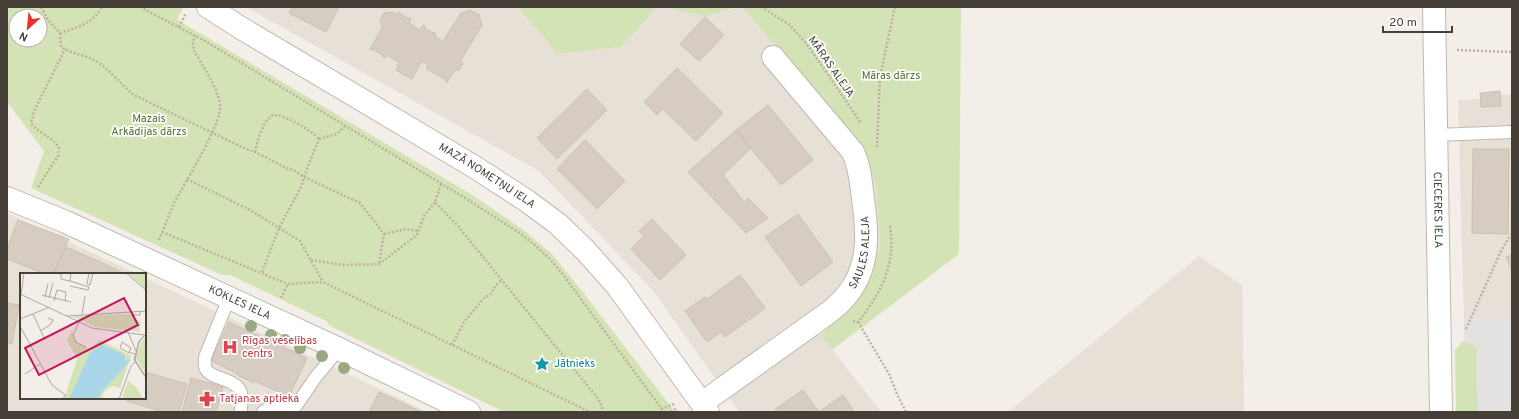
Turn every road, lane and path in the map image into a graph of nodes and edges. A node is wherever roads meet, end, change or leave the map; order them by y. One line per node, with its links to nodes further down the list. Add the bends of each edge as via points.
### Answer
1 (41, 7): 9 (path, via 48,20)
2 (102, 7): 9 (path, via 97,15 80,27)
3 (140, 7): 8 (path)
4 (761, 7): 16 (path, MĀRAS ALEJA, via 790,25 800,36)
5 (895, 7): 21 (path, via 880,77 877,147)
6 (1434, 7): 19 (street, CIECERES IELA)
7 (197, 10): 8 (path); 50 (street, MAZĀ NOMETŅU IELA, via 241,28 473,166 528,201 558,224 617,286)
8 (179, 27): 10 (path)
9 (60, 33): 11 (path)
10 (194, 35): 15 (path); 18 (path, via 193,49 216,91 220,104)
11 (65, 50): 18 (path, via 93,59 134,95); 28 (path, via 34,111 31,124 52,138 59,147 58,156)
12 (1457, 50): 13 (path)
13 (1512, 52)
14 (773, 57): 50 (street, SAULES ALEJA, via 853,152 858,163 867,225 867,246 863,266 846,296 828,313)
15 (345, 126): 20 (path, via 337,134); 24 (path)
16 (864, 128)
17 (1512, 132): 19 (lane)
18 (212, 133): 22 (path); 26 (path)
19 (1437, 135): 61 (street, CIECERES IELA)
20 (320, 139): 22 (path, via 314,133 281,116 273,115 266,120); 25 (path)
21 (872, 140)
22 (255, 152): 25 (path)
23 (428, 171): 24 (path)
24 (426, 175): 27 (path)
25 (304, 177): 31 (path); 35 (path, via 360,203)
26 (187, 179): 31 (path, via 250,210); 33 (path)
27 (441, 184): 30 (path); 51 (path, via 518,232 551,260)
28 (37, 189)
29 (7, 198): 44 (street, KOKLES IELA, via 66,222)
30 (435, 202): 32 (path, via 424,216); 40 (path)
31 (279, 228): 37 (path, via 300,241); 39 (path)
32 (418, 230): 35 (path, via 406,229); 38 (path, via 417,235)
33 (162, 232): 36 (path); 39 (path)
34 (1512, 233): 46 (path, via 1502,249)
35 (384, 234): 38 (path)
36 (157, 243)
37 (311, 260): 38 (path, via 344,265); 41 (path)
38 (379, 264)
39 (262, 272): 42 (path)
40 (502, 280): 47 (path, via 464,322); 57 (path, via 599,400)
41 (322, 282): 42 (path); 47 (path)
42 (288, 284): 43 (path)
43 (283, 294)
44 (229, 298): 48 (street, KOKLES IELA); 53 (lane, via 205,357 205,364 206,370 211,374 236,386 241,393)
45 (858, 322): 60 (path, via 889,374)
46 (1466, 329)
47 (452, 345): 56 (path)
48 (339, 348): 54 (lane, via 296,406 271,407); 55 (street, KOKLES IELA)
49 (678, 402): 51 (path)
50 (705, 408)
51 (661, 409): 58 (path)
52 (675, 409): 59 (path)
53 (241, 412)
54 (263, 412)
55 (469, 412)
56 (590, 412)
57 (604, 412)
58 (664, 412)
59 (671, 412)
60 (906, 412)
61 (1441, 412)

